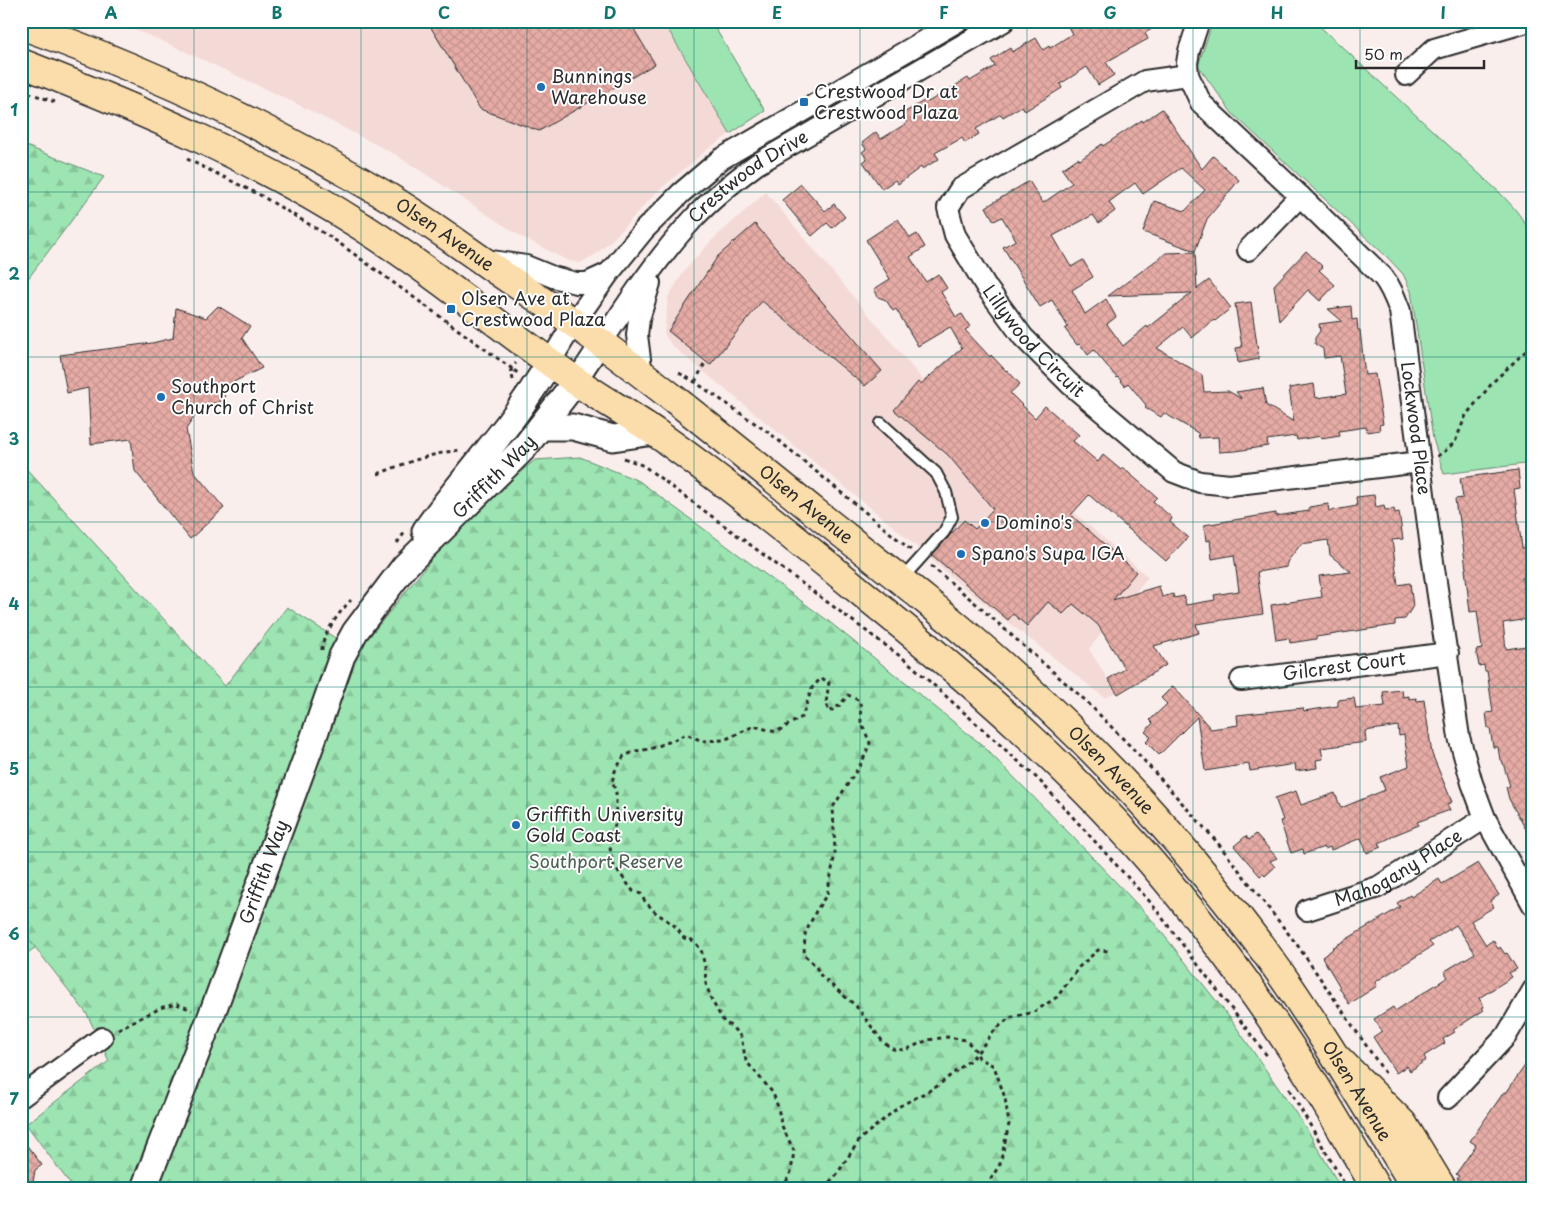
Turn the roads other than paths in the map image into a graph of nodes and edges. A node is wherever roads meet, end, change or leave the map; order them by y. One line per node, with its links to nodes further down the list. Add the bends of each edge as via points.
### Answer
1 (958, 21): 13 (street, Crestwood Drive, via 721,159 644,230)
2 (1004, 21): 12 (street, Crestwood Drive, via 757,164 693,218)
3 (1199, 21): 7 (street, Lockwood Place, via 1189,51)
4 (1530, 21): 8 (street, via 1434,49)
5 (21, 26): 11 (main road, Olsen Avenue, via 210,102 383,194)
6 (21, 63): 16 (main road, Olsen Avenue, via 168,123 316,198 420,266)
7 (1188, 75): 9 (street, Lockwood Place, via 1201,103); 22 (street, Lillywood Circuit, via 1144,81 960,189 948,208 955,235 987,288 1023,337 1070,384 1174,472 1200,482 1230,485)
8 (1406, 75)
9 (1300, 196): 10 (street); 22 (street, Lockwood Place, via 1383,277 1395,297 1400,311)
10 (1248, 250)
11 (481, 260): 13 (street, via 526,266 576,283 587,283); 14 (main road, Olsen Avenue)
12 (653, 269): 15 (street, Crestwood Drive); 17 (street, via 637,335)
13 (609, 273): 14 (street, Crestwood Drive)
14 (574, 324): 15 (main road, Olsen Avenue); 16 (street, Crestwood Drive)
15 (601, 344): 17 (main road, Olsen Avenue); 18 (street, Crestwood Drive)
16 (550, 362): 18 (main road, Olsen Avenue); 23 (street, Griffith Way, via 523,385 488,451 445,502 415,546)
17 (642, 375): 24 (main road, Olsen Avenue)
18 (576, 381): 20 (street, Griffith Way); 21 (main road, Olsen Avenue)
19 (881, 423): 24 (lane, via 936,473 946,492 952,517 944,532)
20 (541, 427): 21 (street, via 573,427 613,438); 23 (street, Griffith Way, via 493,480)
21 (654, 432): 36 (main road, Olsen Avenue, via 764,512 927,645 1036,741 1079,784 1161,874 1230,960 1289,1044)
22 (1420, 462): 25 (street, Lockwood Place)
23 (400, 556): 35 (street, Griffith Way, via 342,656 214,1011)
24 (900, 580): 32 (main road, Olsen Avenue, via 1004,666 1138,798 1249,932)
25 (1448, 652): 26 (street, Gilcrest Court); 27 (street, Lockwood Place, via 1459,737)
26 (1241, 680)
27 (1485, 818): 28 (street, Lockwood Place); 29 (street, Mahogany Place, via 1378,887)
28 (1533, 905)
29 (1307, 910)
30 (1533, 990): 34 (street, via 1506,1036)
31 (102, 1038): 33 (street)
32 (1337, 1058): 37 (main road, Olsen Avenue); 38 (main road, via 1403,1124)
33 (21, 1097)
34 (1448, 1098)
35 (144, 1188)
36 (1376, 1188)
37 (1416, 1188)
38 (1442, 1188)

